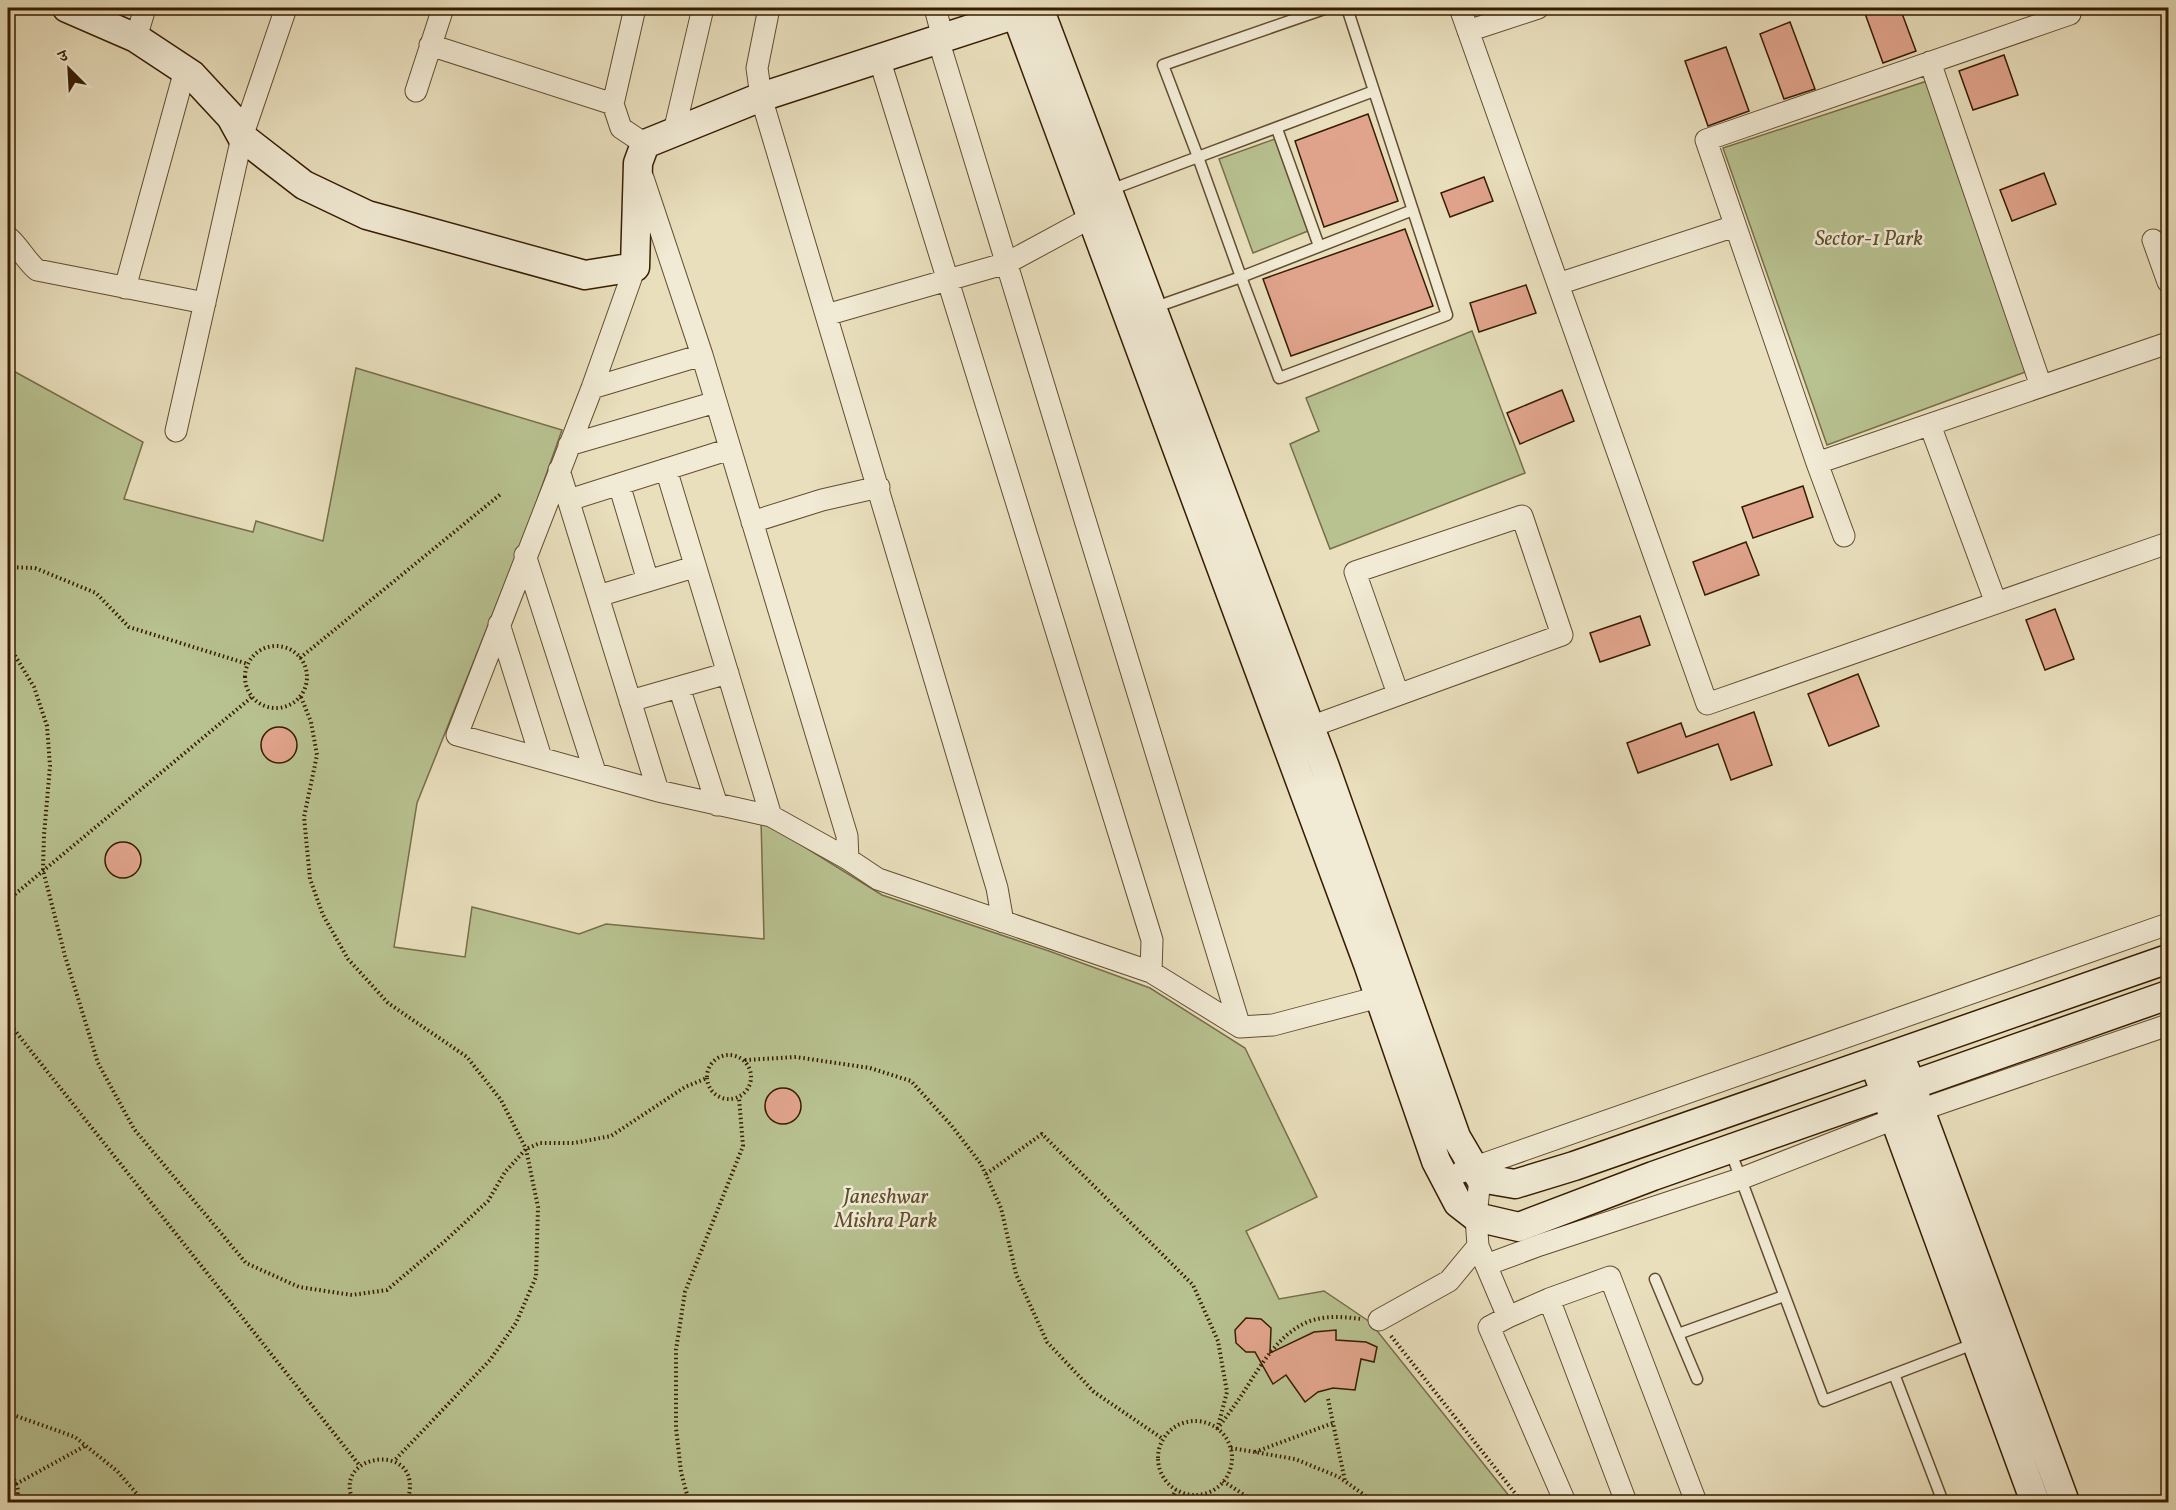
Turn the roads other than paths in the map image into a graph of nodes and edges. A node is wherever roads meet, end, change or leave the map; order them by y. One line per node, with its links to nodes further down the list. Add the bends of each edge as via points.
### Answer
1 (67, 8): 16 (street)
2 (145, 8): 16 (street)
3 (286, 8): 28 (street)
4 (443, 8): 18 (street)
5 (635, 8): 25 (street)
6 (703, 8): 27 (street)
7 (769, 8): 24 (street, via 757,68)
8 (935, 8): 17 (street)
9 (1327, 8): 30 (lane, via 1163,65)
10 (1347, 8): 23 (lane)
11 (1460, 8): 15 (street)
12 (1538, 8): 15 (street)
13 (1027, 9): 17 (street); 31 (street); 33 (street)
14 (2070, 14): 20 (street)
15 (1468, 31): 43 (street)
16 (136, 38): 21 (street)
17 (941, 38): 19 (street); 38 (street)
18 (430, 45): 22 (street); 25 (street)
19 (879, 58): 24 (street); 41 (street)
20 (1930, 62): 34 (street, via 1706,140); 50 (street)
21 (185, 70): 28 (street, via 231,117); 44 (street)
22 (416, 91)
23 (1374, 91): 26 (lane); 32 (lane)
24 (761, 97): 27 (street); 47 (street)
25 (613, 104): 29 (street, via 621,128)
26 (1278, 129): 30 (lane); 37 (lane)
27 (674, 132): 29 (street)
28 (242, 137): 39 (street, via 304,184 367,215 585,276); 45 (street)
29 (641, 153): 39 (street); 49 (street)
30 (1198, 157): 31 (lane); 40 (lane)
31 (1107, 191): 46 (street)
32 (1413, 210): 37 (lane); 40 (lane, via 1447,315 1278,378)
33 (1092, 217): 38 (street); 88 (street)
34 (1735, 226): 43 (street); 57 (street)
35 (8, 237): 44 (street, via 37,270)
36 (2153, 240): 42 (street)
37 (1319, 246): 40 (lane)
38 (1007, 263): 41 (street); 90 (street)
39 (635, 267): 51 (street)
40 (1241, 277): 46 (lane)
41 (948, 280): 47 (street); 86 (street, via 1152,940)
42 (2169, 282)
43 (1558, 284): 70 (street, via 1707,704)
44 (125, 288): 45 (street)
45 (205, 303): 54 (street)
46 (1153, 309): 76 (street)
47 (826, 315): 61 (street)
48 (2169, 343): 50 (street)
49 (702, 355): 51 (street); 52 (street)
50 (2042, 386): 53 (street)
51 (592, 388): 55 (street)
52 (716, 402): 55 (street); 56 (street)
53 (1930, 425): 57 (street); 70 (street)
54 (176, 431)
55 (569, 445): 58 (street)
56 (730, 449): 59 (street); 63 (street)
57 (1817, 463): 64 (street)
58 (559, 470): 62 (street); 66 (street)
59 (666, 470): 60 (street); 67 (street)
60 (619, 484): 62 (street); 68 (street)
61 (879, 488): 63 (street, via 822,500); 83 (street, via 997,888)
62 (569, 500): 69 (street)
63 (752, 522): 82 (street, via 847,836)
64 (1844, 536)
65 (2169, 543): 70 (street)
66 (525, 555): 71 (street); 78 (street)
67 (694, 567): 68 (street); 72 (street)
68 (648, 581): 69 (street)
69 (598, 596): 75 (street)
70 (1996, 603)
71 (499, 624): 77 (street); 77 (street, via 457,735)
72 (728, 673): 73 (street); 81 (street)
73 (680, 687): 75 (street); 80 (street)
74 (1398, 694): 74 (street, via 1562,635 1522,516 1355,572); 76 (street)
75 (630, 701): 79 (street)
76 (1310, 726): 94 (street, via 1456,1137)
77 (542, 758): 78 (street)
78 (595, 772): 79 (street)
79 (658, 791): 80 (street)
80 (717, 805): 81 (street)
81 (771, 816): 82 (street)
82 (848, 859): 83 (street, via 878,879)
83 (1003, 922): 86 (street)
84 (2169, 924): 94 (street)
85 (2169, 958): 91 (street)
86 (1150, 972): 90 (street)
87 (2169, 995): 92 (street)
88 (1379, 997): 90 (street, via 1273,1025); 95 (street)
89 (2169, 1025): 92 (street)
90 (1240, 1027)
91 (1886, 1057): 92 (street); 94 (street, via 1515,1184)
92 (1903, 1102): 93 (street); 96 (street); 105 (street); 113 (street)
93 (1730, 1149): 96 (lane); 97 (street, via 1519,1227)
94 (1477, 1173): 95 (street); 97 (street)
95 (1444, 1177): 97 (street, via 1458,1203)
96 (1740, 1179): 98 (street, via 1540,1245); 100 (lane)
97 (1476, 1217): 98 (street)
98 (1482, 1256): 102 (street); 103 (street, via 1449,1281)
99 (1655, 1279): 104 (lane)
100 (1784, 1296): 104 (lane); 106 (lane, via 1824,1401)
101 (1549, 1299): 102 (street); 109 (street); 110 (street, via 1610,1277)
102 (1508, 1317): 108 (street, via 1489,1327)
103 (1379, 1320)
104 (1678, 1334): 107 (lane)
105 (1976, 1343): 106 (lane); 112 (street)
106 (1894, 1374): 111 (lane)
107 (1696, 1379)
108 (1565, 1503)
109 (1626, 1503)
110 (1696, 1503)
111 (1943, 1503)
112 (2035, 1503)
113 (2065, 1503)

